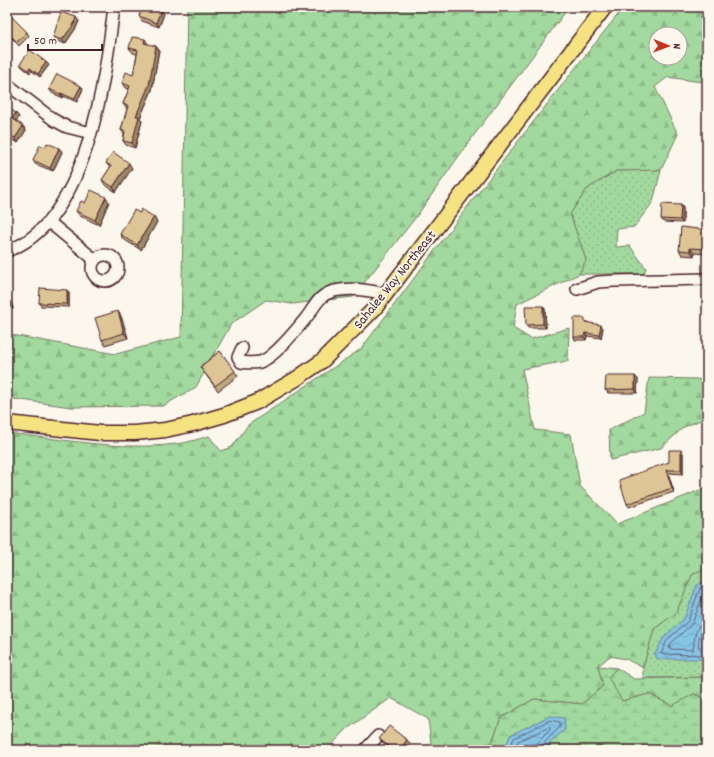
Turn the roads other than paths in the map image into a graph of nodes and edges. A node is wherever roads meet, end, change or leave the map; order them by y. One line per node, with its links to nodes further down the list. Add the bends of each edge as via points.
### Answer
1 (114, 7): 4 (street, via 100,101)
2 (605, 7): 10 (main road, Sahalee Way Northeast)
3 (7, 84): 4 (street, via 67,128)
4 (91, 133): 5 (street, via 73,182)
5 (49, 222): 6 (street, via 24,244); 7 (street)
6 (7, 251)
7 (95, 260)
8 (707, 279): 9 (street, via 614,280)
9 (577, 289)
10 (385, 294): 11 (street, via 363,289 333,292 318,300 278,349 261,362 241,362 238,357); 12 (main road, Sahalee Way Northeast, via 322,361 257,402 224,415 165,430 136,433 100,433)
11 (242, 348)
12 (7, 423)
13 (378, 736): 14 (street)
14 (365, 750)

